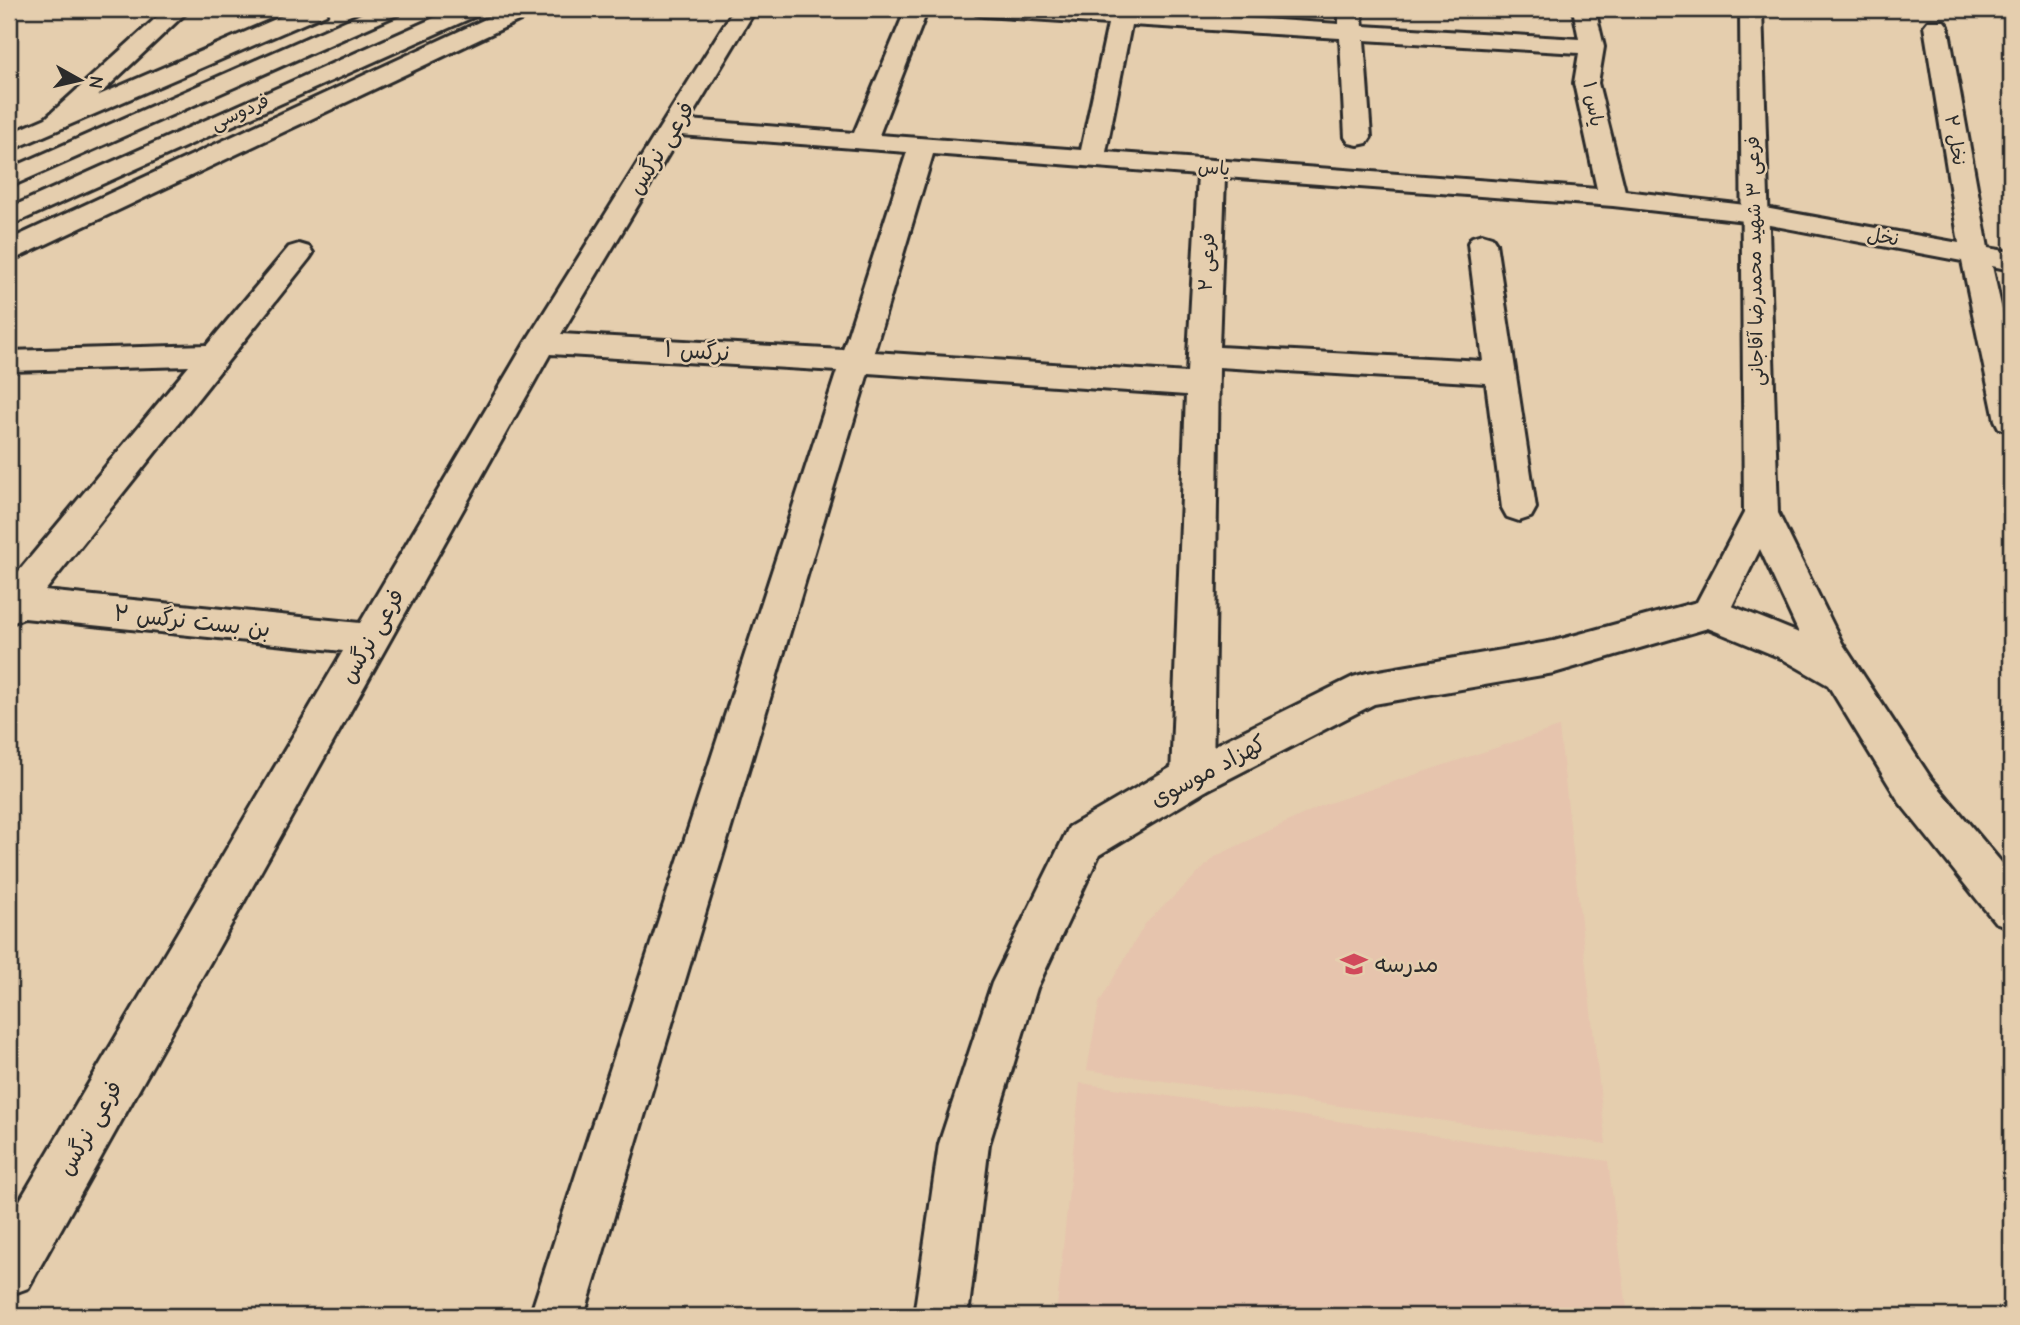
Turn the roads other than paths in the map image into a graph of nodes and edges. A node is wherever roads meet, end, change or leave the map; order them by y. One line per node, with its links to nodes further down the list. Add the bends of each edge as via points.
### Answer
1 (179, 9): 16 (street)
2 (318, 9): 16 (street)
3 (391, 9): 24 (street, فردوسی)
4 (472, 9): 27 (street, فردوسی)
5 (526, 9): 29 (street)
6 (745, 9): 17 (street, فرعی نرگس)
7 (918, 9): 19 (street)
8 (984, 9): 12 (street)
9 (1350, 9): 14 (street)
10 (1584, 9): 15 (street, یاس ۱)
11 (1751, 9): 26 (street, فرعی ۳ شهید محمدرضا آقاجانی)
12 (1122, 13): 14 (street); 22 (street)
13 (1936, 26): 31 (street, نخل ۲)
14 (1351, 34): 15 (street); 18 (street)
15 (1592, 47): 25 (street, یاس ۱, via 1586,83)
16 (56, 122): 20 (street)
17 (674, 127): 19 (street, یاس); 33 (street, فرعی نرگس)
18 (1358, 137)
19 (864, 141): 21 (street, یاس)
20 (9, 143)
21 (923, 145): 22 (street, یاس); 36 (street)
22 (1093, 158): 23 (street, یاس)
23 (1212, 167): 25 (street, یاس); 37 (street, فرعی ۲)
24 (9, 179)
25 (1613, 198): 26 (street, یاس)
26 (1754, 214): 31 (street, نخل); 41 (street, فرعی ۳ شهید محمدرضا آقاجانی)
27 (9, 218)
28 (1482, 243): 38 (street)
29 (9, 251)
30 (299, 253): 34 (street)
31 (1975, 254): 32 (street, نخل); 39 (street, نخل ۲)
32 (2011, 261)
33 (540, 342): 36 (street, نرگس ۱); 44 (street, فرعی نرگس)
34 (217, 355): 35 (street); 42 (street)
35 (9, 361)
36 (853, 363): 37 (street, نرگس ۱); 49 (street)
37 (1202, 371): 38 (street, نرگس ۱); 46 (street, فرعی ۲)
38 (1500, 373): 40 (street)
39 (2011, 420)
40 (1519, 509)
41 (1761, 513): 43 (street); 45 (street)
42 (11, 606): 44 (street, بن بست نرگس ۲)
43 (1710, 613): 45 (street, via 1794,647); 46 (street, کهزاد موسوی, via 1554,657 1367,689)
44 (371, 639): 48 (street, فرعی نرگس)
45 (1842, 675): 47 (street, via 1915,790)
46 (1192, 777): 50 (street, کهزاد موسوی, via 1084,841 1015,984 964,1144)
47 (2011, 907)
48 (9, 1269)
49 (557, 1316)
50 (941, 1316)

